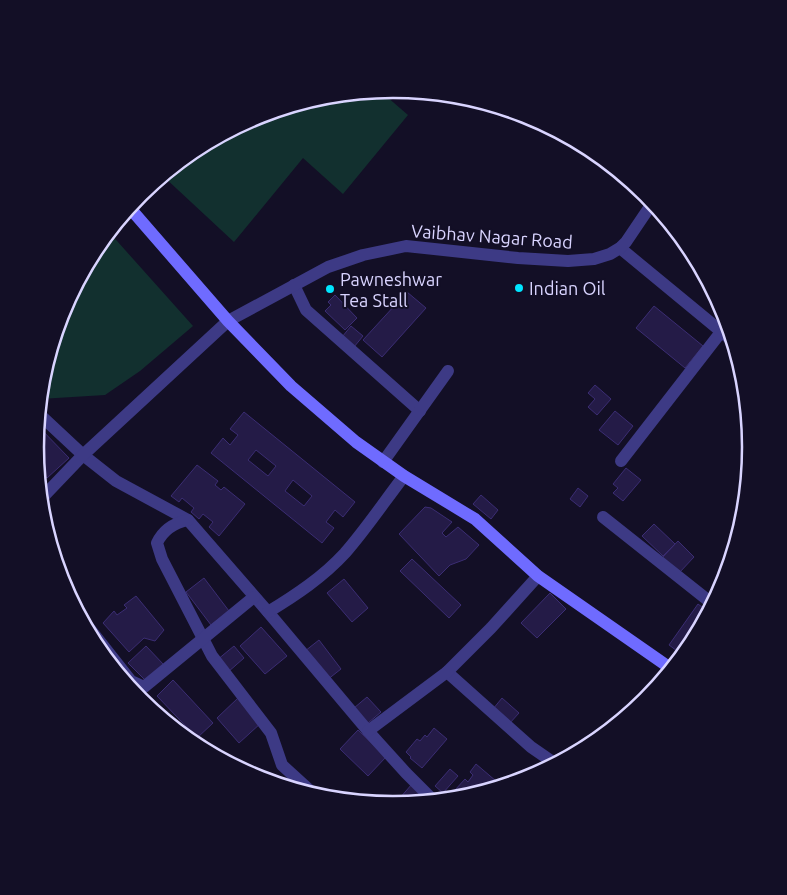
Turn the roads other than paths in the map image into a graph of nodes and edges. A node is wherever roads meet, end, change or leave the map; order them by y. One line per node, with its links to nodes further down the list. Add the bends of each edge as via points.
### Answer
1 (649, 209): 3 (street, Vaibhav Nagar Road)
2 (134, 213): 5 (street)
3 (620, 248): 4 (street, Vaibhav Nagar Road, via 594,258 568,261 406,246 328,266); 6 (street)
4 (294, 285): 5 (street, Vaibhav Nagar Road); 9 (street, via 306,310)
5 (228, 321): 11 (street, Vaibhav Nagar Road); 13 (street, via 291,386)
6 (721, 324)
7 (723, 330): 12 (street)
8 (448, 371): 9 (street)
9 (420, 411): 13 (street)
10 (45, 419): 11 (street)
11 (83, 456): 15 (street, Vaibhav Nagar Road); 17 (street, via 116,481)
12 (621, 461)
13 (383, 462): 14 (street)
14 (404, 476): 18 (street, via 476,518); 21 (street, via 345,553 319,578)
15 (47, 493)
16 (603, 517): 20 (street)
17 (188, 520): 19 (street); 22 (street, via 177,522 166,530 157,543)
18 (538, 576): 23 (street); 24 (street)
19 (254, 597): 21 (street); 22 (street)
20 (708, 600)
21 (268, 612): 26 (street)
22 (203, 640): 25 (street, via 144,688); 28 (street, via 271,733 282,765)
23 (666, 665)
24 (447, 672): 26 (street); 27 (street)
25 (136, 684)
26 (368, 730): 29 (street)
27 (550, 760)
28 (304, 785)
29 (429, 795)

